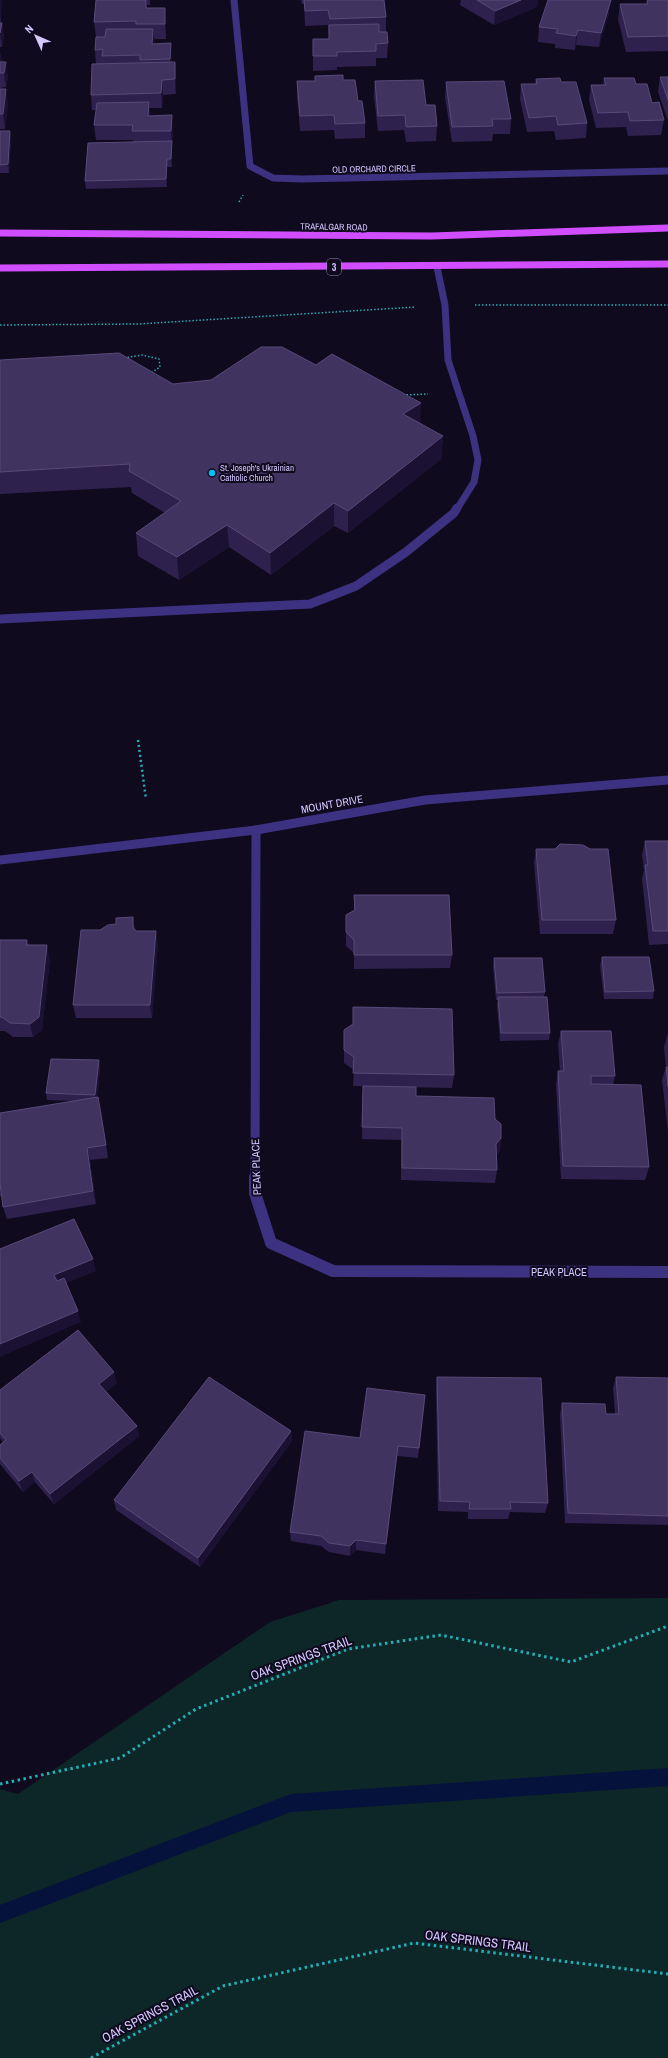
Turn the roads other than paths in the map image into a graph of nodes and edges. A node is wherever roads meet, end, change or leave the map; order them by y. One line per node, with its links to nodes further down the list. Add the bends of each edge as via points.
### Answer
1 (234, 0): 2 (street, OLD ORCHARD CIRCLE, via 250,166 273,178)
2 (668, 171)
3 (668, 228): 4 (main road, TRAFALGAR ROAD, via 432,236)
4 (0, 233)
5 (668, 264): 6 (main road, 3)
6 (437, 266): 7 (main road, 3); 8 (street, via 445,305 448,360 473,436 478,460 474,482 454,513 406,552 356,586 310,604)
7 (0, 268)
8 (0, 619)
9 (668, 780): 10 (street, MOUNT DRIVE, via 425,800)
10 (256, 830): 11 (street, MOUNT DRIVE); 12 (street, PEAK PLACE, via 255,1193 271,1242 333,1271)
11 (0, 860)
12 (668, 1272)

